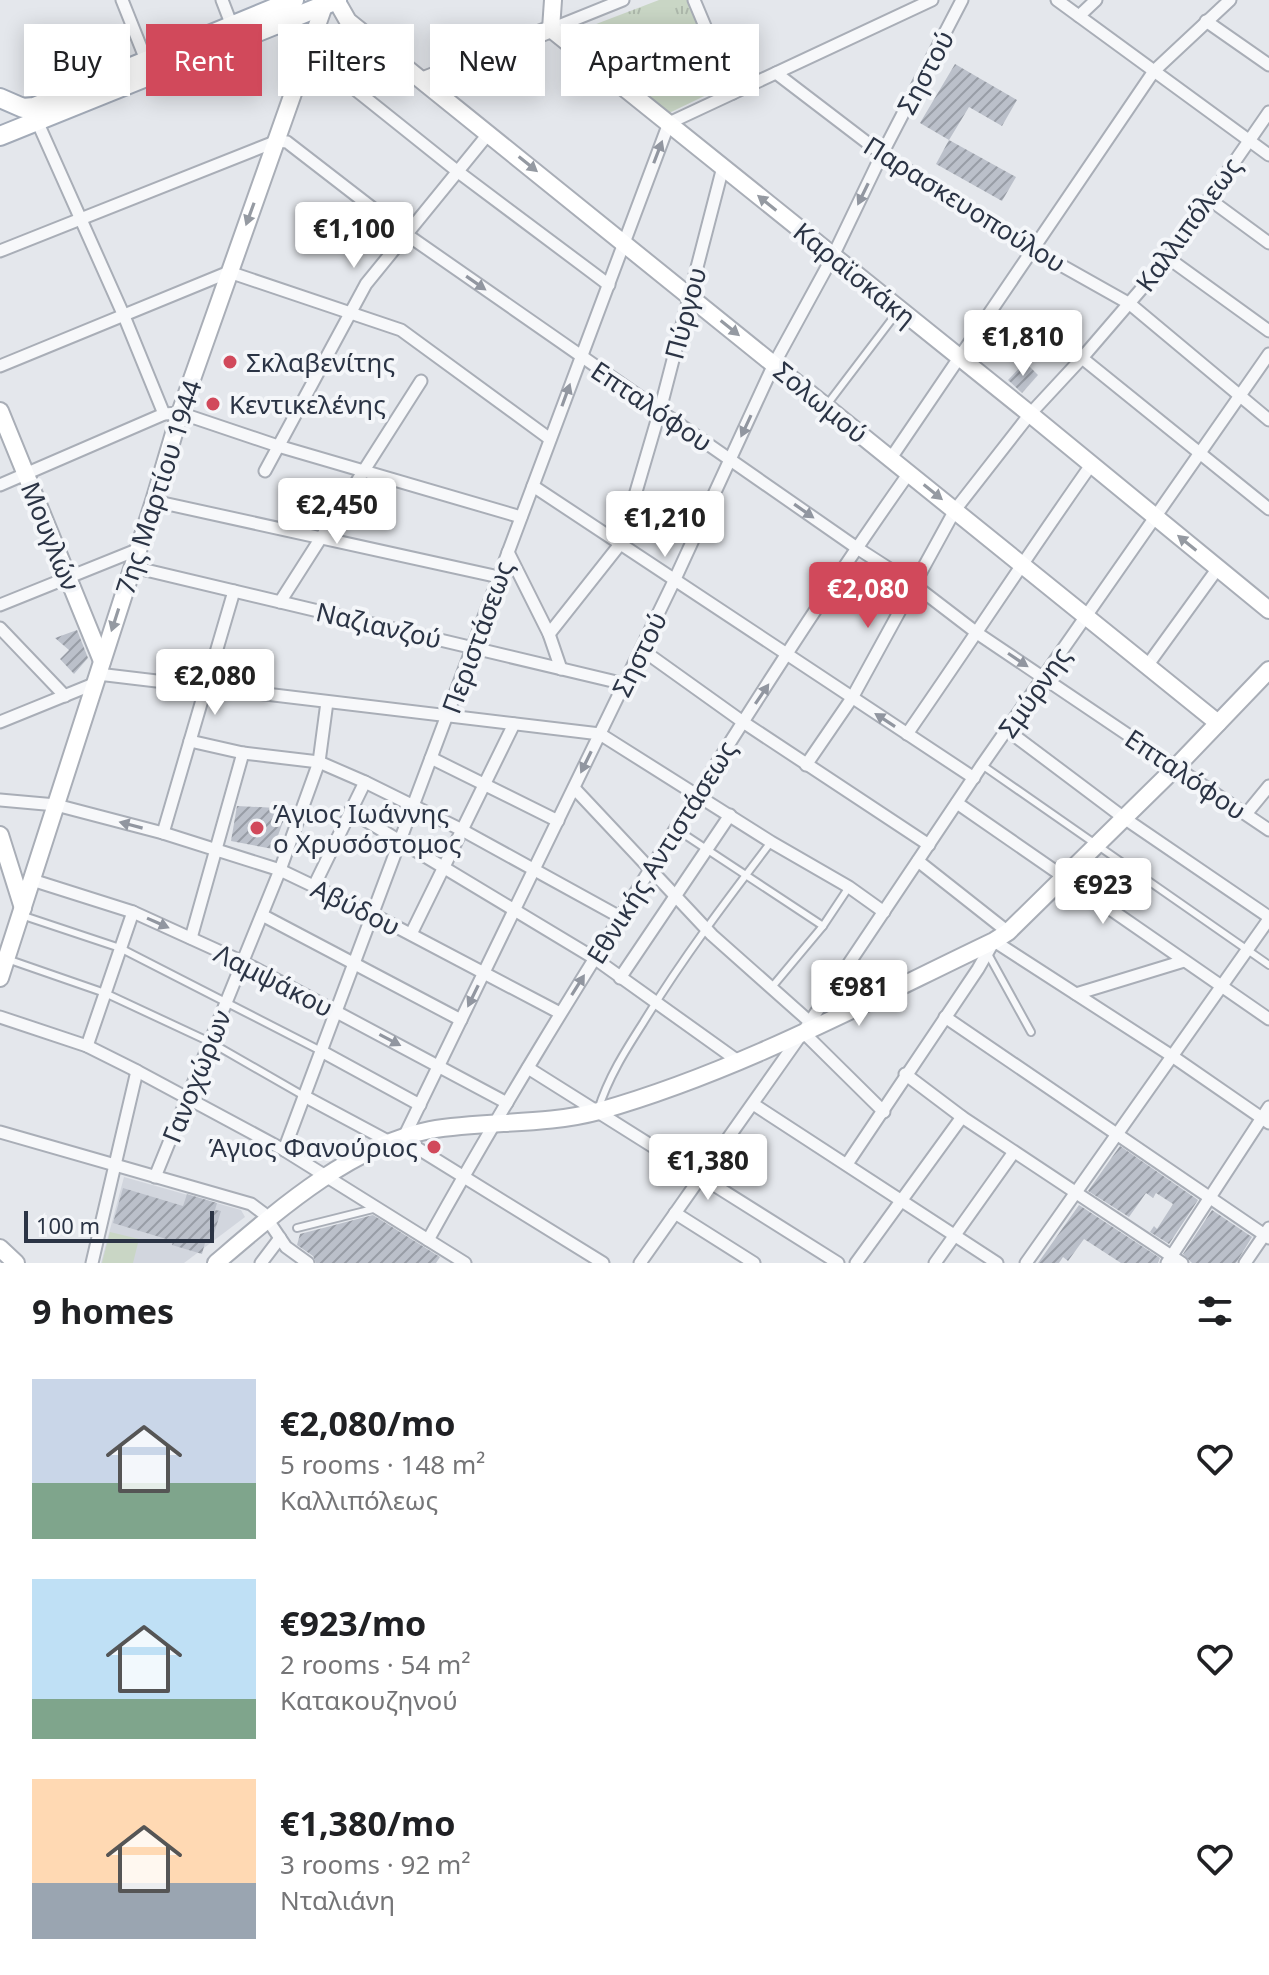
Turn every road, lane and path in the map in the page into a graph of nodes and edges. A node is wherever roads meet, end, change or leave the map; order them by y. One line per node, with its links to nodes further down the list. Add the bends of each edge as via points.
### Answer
1 (122, 0): 22 (street)
2 (222, 0): 16 (street)
3 (294, 0): 17 (main road)
4 (553, 0): 21 (main road)
5 (623, 0): 21 (street)
6 (694, 0): 19 (street)
7 (932, 0): 13 (street)
8 (962, 0): 39 (street, Σηστού)
9 (1057, 0): 14 (street)
10 (1096, 0): 14 (street)
11 (1230, 0): 15 (street)
12 (331, 1): 18 (main road, 7ης Μαρτίου 1944); 20 (main road); 26 (main road, Σολωμού, via 348,21)
13 (910, 4): 25 (street)
14 (1079, 16): 24 (street)
15 (1206, 21): 23 (street); 24 (street)
16 (231, 24)
17 (237, 24)
18 (320, 24)
19 (704, 24)
20 (276, 25): 33 (main road)
21 (551, 29): 26 (main road); 34 (main road, Καραϊσκάκη)
22 (146, 60): 31 (main road, via 34,107)
23 (1269, 65)
24 (1154, 71): 37 (street); 48 (street)
25 (776, 73): 27 (street); 39 (street, Παρασκευοπούλου)
26 (424, 80): 35 (main road, Σολωμού)
27 (759, 81)
28 (292, 96): 38 (main road, 7ης Μαρτίου 1944)
29 (365, 96): 42 (street)
30 (727, 96): 34 (street)
31 (0, 98)
32 (1269, 112): 37 (street, Καλλιπόλεως)
33 (37, 121): 36 (main road); 44 (street)
34 (669, 123): 41 (main road, Καραϊσκάκη); 46 (street, Περιστάσεως, one-way to 34)
35 (489, 133): 42 (street); 46 (main road, Σολωμού, one-way to 46)
36 (0, 136)
37 (1248, 140): 40 (street); 43 (street, Καλλιπόλεως)
38 (277, 141): 44 (street); 45 (street, Επταλόφου, via 287,142); 52 (main road, 7ης Μαρτίου 1944, one-way to 52)
39 (882, 154): 48 (street, Παρασκευοπούλου); 50 (street, Σηστού, one-way to 50)
40 (1269, 155)
41 (723, 167): 50 (main road, Καραϊσκάκη, one-way to 41); 54 (street, Πύργου)
42 (457, 171): 45 (street); 53 (street)
43 (1209, 199): 47 (street); 51 (street, Καλλιπόλεως)
44 (80, 219): 49 (street); 58 (street)
45 (406, 234): 57 (street); 61 (street, Επταλόφου, one-way to 61)
46 (624, 242): 53 (street, Περιστάσεως); 54 (main road, Σολωμού)
47 (1269, 243)
48 (1034, 250): 55 (street, Παρασκευοπούλου); 63 (street)
49 (0, 251)
50 (833, 256): 56 (main road, Καραϊσκάκη); 64 (street, Σηστού)
51 (1168, 258): 55 (street, Καλλιπόλεως); 59 (street)
52 (229, 272): 57 (street); 58 (street); 71 (main road, 7ης Μαρτίου 1944)
53 (609, 285): 61 (street, Περιστάσεως)
54 (690, 295): 64 (main road, Σολωμού, one-way to 64); 69 (street, Πύργου)
55 (1130, 304): 62 (street, Καλλιπόλεως); 67 (street, Παρασκευοπούλου)
56 (899, 310): 63 (main road, Καραϊσκάκη); 68 (lane)
57 (350, 311): 74 (street, via 401,330); 75 (street)
58 (124, 316): 65 (street); 71 (street)
59 (1269, 331)
60 (1269, 354): 67 (street, Σμύρνης)
61 (580, 356): 69 (street, Επταλόφου); 74 (street, Περιστάσεως, one-way to 61)
62 (1082, 358): 72 (street, Καλλιπόλεως); 76 (street)
63 (961, 359): 72 (main road, Καραϊσκάκη); 77 (street)
64 (774, 364): 68 (main road, Σολωμού); 78 (street, Σηστού, one-way to 78)
65 (0, 366)
66 (421, 381): 81 (street)
67 (1238, 396): 73 (street, Παρασκευοπούλου); 76 (street, Σμύρνης)
68 (826, 406): 77 (main road, Σολωμού)
69 (660, 410): 78 (street, Επταλόφου); 92 (street, Πύργου)
70 (0, 411): 83 (main road, Μουγλών)
71 (172, 414): 75 (street); 83 (street); 86 (main road, 7ης Μαρτίου 1944)
72 (1030, 414): 79 (main road, Καραϊσκάκη); 88 (street, Καλλιπόλεως)
73 (1269, 420)
74 (550, 439): 85 (street, Περιστάσεως)
75 (278, 446): 80 (street); 81 (street)
76 (1198, 453): 87 (street); 90 (street, Σμύρνης)
77 (891, 458): 82 (main road, Σολωμού)
78 (730, 459): 93 (street, Επταλόφου, one-way to 93); 101 (street, Σηστού)
79 (1091, 465): 90 (main road, Καραϊσκάκη); 96 (street)
80 (265, 471)
81 (364, 471): 89 (street); 91 (street)
82 (909, 473): 88 (main road, Σολωμού, one-way to 88); 93 (street, Εθνικής Αντιστάσεως)
83 (26, 474): 84 (street); 99 (main road, Μουγλών)
84 (0, 485)
85 (533, 486): 89 (street, Περιστάσεως); 92 (street)
86 (154, 501): 91 (street); 94 (main road, 7ης Μαρτίου 1944)
87 (1269, 509)
88 (955, 510): 96 (main road, Σολωμού); 102 (street, Καλλιπόλεως)
89 (521, 517): 95 (street, Περιστάσεως)
90 (1155, 517): 98 (main road, Καραϊσκάκη, one-way to 90); 107 (street, Σμύρνης)
91 (321, 538): 100 (street); 104 (street)
92 (621, 543): 101 (street); 110 (street, Πύργου)
93 (857, 548): 102 (street, Επταλόφου); 113 (street, Εθνικής Αντιστάσεως)
94 (139, 549): 97 (main road, 7ης Μαρτίου 1944); 99 (street)
95 (508, 552): 100 (street, Περιστάσεως); 110 (street)
96 (1021, 563): 107 (main road, Σολωμού); 109 (street)
97 (133, 567): 103 (street, Ναζιανζού); 117 (main road, 7ης Μαρτίου 1944, one-way to 117)
98 (1218, 568): 106 (main road, Καραϊσκάκη); 114 (street)
99 (69, 577): 105 (street); 117 (main road, Μουγλών)
100 (499, 577): 111 (street, Περιστάσεως)
101 (675, 579): 112 (street, Σηστού); 113 (street)
102 (913, 584): 109 (street, Επταλόφου); 122 (street, Καλλιπόλεως)
103 (234, 591): 104 (street, Ναζιανζού); 120 (street)
104 (280, 602): 111 (street, Ναζιανζού)
105 (0, 605)
106 (1269, 610)
107 (1086, 616): 114 (main road, Σολωμού); 118 (street, Σμύρνης)
108 (0, 628): 121 (street)
109 (977, 633): 118 (street, Επταλόφου, one-way to 118); 131 (street)
110 (549, 634): 115 (street)
111 (473, 647): 115 (street, Ναζιανζού); 124 (street, Περιστάσεως)
112 (641, 649): 119 (street, Σηστού); 126 (street)
113 (787, 656): 122 (street); 126 (street, Εθνικής Αντιστάσεως, one-way to 113)
114 (1147, 666): 127 (main road, Σολωμού)
115 (561, 669): 119 (street, Ναζιανζού)
116 (1269, 670): 127 (main road)
117 (99, 673): 120 (street); 121 (street); 147 (main road, 7ης Μαρτίου 1944)
118 (1044, 678): 129 (street, Σμύρνης); 138 (street, Επταλόφου)
119 (625, 684): 130 (street, Σηστού)
120 (206, 688): 123 (street); 132 (street)
121 (65, 696): 125 (street)
122 (852, 698): 131 (street, one-way to 122); 136 (street, Καλλιπόλεως)
123 (327, 702): 124 (street); 135 (street, Γανοχώρων)
124 (447, 716): 128 (street); 134 (street, Περιστάσεως)
125 (0, 722)
126 (743, 722): 136 (street); 144 (street, Εθνικής Αντιστάσεως)
127 (1218, 723): 138 (main road)
128 (514, 724): 130 (street); 141 (street)
129 (1007, 730): 137 (street, Σμύρνης); 152 (street)
130 (600, 734): 143 (street, Σηστού, one-way to 143); 144 (street)
131 (907, 734): 139 (street)
132 (190, 741): 133 (street); 157 (street)
133 (243, 753): 135 (street); 163 (street)
134 (431, 758): 141 (street); 148 (street, Περιστάσεως)
135 (319, 762): 140 (street); 169 (street, Γανοχώρων)
136 (806, 765): 161 (street)
137 (982, 765): 139 (street, Σμύρνης); 162 (lane)
138 (1176, 767): 150 (street, Επταλόφου); 152 (main road)
139 (974, 778): 146 (street, Σμύρνης)
140 (365, 782): 148 (street); 149 (street)
141 (484, 784): 153 (street); 155 (street)
142 (1269, 786): 150 (street)
143 (574, 788): 153 (street, Σηστού); 167 (street)
144 (697, 794): 151 (street); 154 (street, Εθνικής Αντιστάσεως)
145 (0, 800): 147 (street, Αβύδου)
146 (957, 803): 161 (street, Σμύρνης); 171 (street)
147 (56, 805): 157 (street, Αβύδου, one-way to 147); 172 (main road, 7ης Μαρτίου 1944)
148 (413, 806): 155 (street); 158 (street, Περιστάσεως)
149 (350, 811): 158 (street); 173 (street)
150 (1246, 814): 156 (street, Επταλόφου)
151 (730, 815): 160 (street); 164 (street)
152 (1124, 818): 162 (main road); 183 (street)
153 (558, 821): 168 (street, Σηστού)
154 (675, 829): 164 (lane); 167 (street, Εθνικής Αντιστάσεως)
155 (462, 830): 166 (street); 168 (street)
156 (1269, 830)
157 (163, 833): 163 (street, Αβύδου)
158 (400, 840): 166 (street); 180 (street, Περιστάσεως)
159 (1, 841): 177 (main road)
160 (771, 842): 170 (lane); 174 (street)
161 (929, 845): 165 (street, Σμύρνης)
162 (1096, 846): 171 (main road); 190 (lane)
163 (216, 850): 169 (street, Αβύδου); 187 (street)
164 (707, 851): 170 (lane); 175 (street)
165 (918, 861): 179 (street, Σμύρνης); 188 (street)
166 (445, 866): 176 (street); 186 (street)
167 (651, 868): 175 (street); 182 (street, Εθνικής Αντιστάσεως)
168 (534, 869): 176 (street, Σηστού); 182 (street)
169 (280, 870): 173 (street, Αβύδου); 181 (street, Γανοχώρων)
170 (745, 876): 184 (lane); 185 (lane)
171 (1063, 877): 188 (main road); 193 (street)
172 (32, 880): 177 (main road, 7ης Μαρτίου 1944); 178 (street, Λαμψάκου)
173 (314, 886): 180 (street, Αβύδου)
174 (849, 887): 179 (street); 184 (lane)
175 (676, 895): 185 (street); 199 (street)
176 (514, 910): 191 (street); 197 (street, Σηστού)
177 (22, 912): 189 (lane); 192 (main road, 7ης Μαρτίου 1944)
178 (133, 912): 187 (street, Λαμψάκου, one-way to 187); 189 (street)
179 (884, 912): 212 (street, Σμύρνης)
180 (372, 914): 186 (street, Αβύδου); 195 (street, Περιστάσεως)
181 (262, 915): 194 (street, Γανοχώρων); 195 (street)
182 (620, 917): 191 (street, Εθνικής Αντιστάσεως)
183 (1269, 918): 190 (street)
184 (823, 926): 200 (lane)
185 (706, 928): 200 (street); 205 (lane)
186 (411, 934): 197 (street, Αβύδου)
187 (191, 938): 194 (street, Λαμψάκου)
188 (997, 942): 203 (street); 209 (street); 212 (main road); 213 (lane)
189 (120, 948): 202 (street); 204 (lane)
190 (1246, 950): 196 (lane); 201 (street)
191 (594, 958): 199 (street); 207 (street, Εθνικής Αντιστάσεως, one-way to 191)
192 (3, 959): 198 (main road, 7ης Μαρτίου 1944); 202 (lane)
193 (1184, 961): 201 (street); 203 (street)
194 (243, 962): 204 (street, Γανοχώρων); 206 (street, Λαμψάκου)
195 (354, 964): 206 (street, Περιστάσεως); 211 (street)
196 (1269, 965)
197 (484, 972): 207 (street, Αβύδου); 211 (street, Σηστού, one-way to 211)
198 (0, 978)
199 (620, 978): 205 (street)
200 (772, 987): 212 (street)
201 (1220, 987): 210 (street); 217 (street)
202 (105, 993): 214 (lane); 215 (street)
203 (1076, 994): 217 (street)
204 (226, 1001): 214 (street, Γανοχώρων); 216 (lane)
205 (655, 1004): 218 (street); 229 (lane, via 607,1082)
206 (336, 1012): 216 (street, Περιστάσεως); 219 (street, Λαμψάκου, one-way to 219)
207 (560, 1013): 220 (street, Εθνικής Αντιστάσεως)
208 (0, 1017): 215 (street)
209 (945, 1017): 222 (street); 235 (street)
210 (1269, 1019)
211 (461, 1020): 219 (street, Σηστού)
212 (807, 1027): 218 (main road); 226 (street, Σμύρνης); 230 (street)
213 (1031, 1032)
214 (210, 1042): 223 (lane); 224 (street, Γανοχώρων)
215 (87, 1046): 221 (street)
216 (321, 1051): 223 (street, Περιστάσεως); 227 (street)
217 (1172, 1056): 232 (street); 235 (street)
218 (738, 1061): 229 (main road)
219 (439, 1066): 225 (street, Λαμψάκου); 227 (street, Σηστού)
220 (528, 1068): 225 (street, Εθνικής Αντιστάσεως); 229 (street)
221 (137, 1071): 224 (street); 240 (street)
222 (905, 1074): 230 (street); 231 (street)
223 (304, 1096): 236 (street); 237 (street, Περιστάσεως)
224 (187, 1098): 237 (street); 242 (street, Γανοχώρων)
225 (507, 1103): 233 (street, Εθνικής Αντιστάσεως)
226 (753, 1104): 239 (street); 244 (street, Σμύρνης)
227 (420, 1105): 236 (street, Σηστού)
228 (1269, 1107): 232 (street)
229 (597, 1112): 233 (main road); 244 (street)
230 (884, 1112): 239 (street)
231 (962, 1117): 238 (street); 247 (street)
232 (1266, 1121): 246 (street)
233 (494, 1123): 236 (main road); 241 (street, Εθνικής Αντιστάσεως)
234 (0, 1132): 240 (street)
235 (1118, 1136): 245 (street); 246 (street)
236 (398, 1139): 241 (street); 243 (main road)
237 (284, 1150): 243 (street)
238 (1014, 1152): 245 (street); 253 (street)
239 (847, 1164): 247 (street)
240 (114, 1166): 242 (street); 260 (street)
241 (463, 1176): 255 (street, Εθνικής Αντιστάσεως); 265 (street)
242 (155, 1177): 250 (street, via 251,1204)
243 (326, 1177): 248 (street); 250 (main road)
244 (701, 1177): 249 (street, Σμύρνης); 268 (street)
245 (1077, 1193): 258 (street); 272 (street)
246 (1210, 1197): 252 (street); 258 (street)
247 (902, 1200): 253 (street); 269 (street)
248 (377, 1208): 251 (lane); 255 (street)
249 (675, 1213): 266 (street, Σμύρνης); 267 (street)
250 (267, 1221): 254 (street); 261 (main road)
251 (297, 1228)
252 (1267, 1234): 273 (street)
253 (955, 1235): 270 (street); 271 (street)
254 (280, 1238): 262 (street); 263 (street)
255 (428, 1240): 257 (street)
256 (0, 1248): 259 (main road)
257 (448, 1259): 264 (street)
258 (1174, 1261)
259 (16, 1263)
260 (92, 1263)
261 (216, 1263)
262 (261, 1263)
263 (308, 1263)
264 (465, 1263)
265 (603, 1263)
266 (640, 1263)
267 (754, 1263)
268 (838, 1263)
269 (856, 1263)
270 (935, 1263)
271 (997, 1263)
272 (1026, 1263)
273 (1245, 1263)

